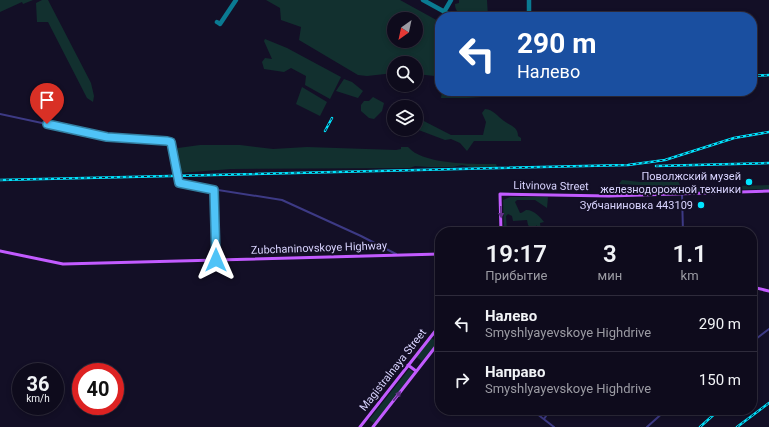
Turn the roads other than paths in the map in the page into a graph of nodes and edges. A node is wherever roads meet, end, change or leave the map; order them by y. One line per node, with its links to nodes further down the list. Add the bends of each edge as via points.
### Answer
1 (0, 114): 2 (street, via 107,137 167,141 172,144 179,183)
2 (214, 190): 9 (street, via 282,200); 10 (street)
3 (769, 190): 4 (main road, Litvinova Street)
4 (682, 194): 5 (main road, Litvinova Street, one-way to 5, via 500,194); 6 (street)
5 (501, 227)
6 (682, 227)
7 (0, 251): 10 (main road, Zubchaninovskoye Highway, via 57,264)
8 (435, 254): 9 (main road, Zubchaninovskoye Highway)
9 (397, 255): 10 (main road, Zubchaninovskoye Highway)
10 (216, 260)
11 (757, 288): 12 (main road)
12 (769, 291)
13 (769, 329): 16 (street)
14 (435, 331): 15 (main road, Magistralnaya Street)
15 (433, 334): 18 (main road, Magistralnaya Street)
16 (757, 338)
17 (435, 347): 19 (main road)
18 (408, 365): 19 (main road); 24 (main road, Magistralnaya Street)
19 (416, 371): 25 (main road, one-way to 19)
20 (538, 415): 23 (street)
21 (546, 415): 23 (street)
22 (660, 415): 27 (street)
23 (543, 419): 26 (street)
24 (360, 427)
25 (373, 427)
26 (554, 427)
27 (647, 427)

